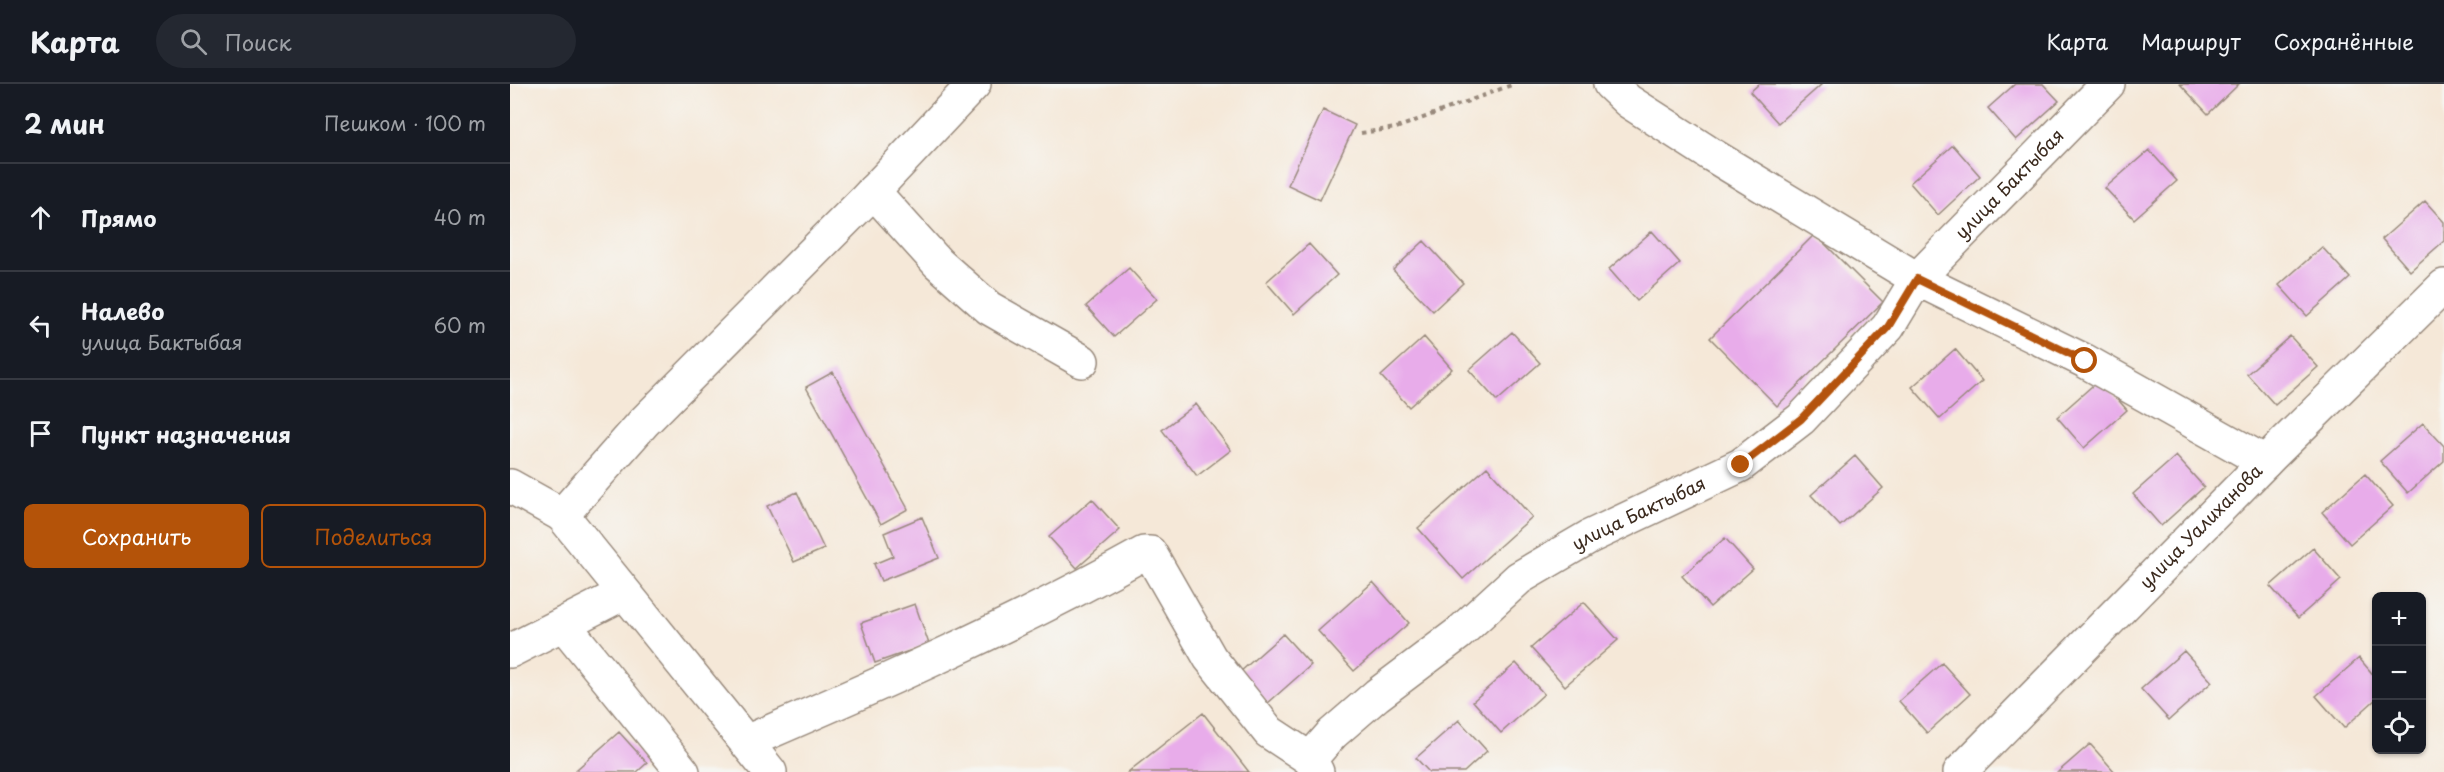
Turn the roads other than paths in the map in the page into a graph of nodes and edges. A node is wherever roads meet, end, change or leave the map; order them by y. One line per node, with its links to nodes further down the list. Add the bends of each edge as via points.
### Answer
1 (974, 84): 4 (street)
2 (1610, 84): 5 (street, via 1628,101 1712,155)
3 (2108, 84): 5 (street, улица Бактыбая)
4 (873, 191): 7 (street, via 938,262 989,308); 10 (street, via 644,422)
5 (1917, 279): 8 (street, via 2085,361); 15 (street, улица Бактыбая, via 1888,327 1801,419 1741,465 1589,537 1519,578 1458,634 1332,734)
6 (2444, 286): 8 (street, улица Уалиханова)
7 (1082, 361)
8 (2265, 462): 18 (street, улица Уалиханова)
9 (510, 486): 10 (street)
10 (562, 515): 11 (street)
11 (624, 593): 12 (street); 14 (street)
12 (564, 625): 13 (street); 16 (street)
13 (510, 651)
14 (746, 742): 15 (street, via 981,638 1149,553 1210,658 1269,732); 17 (street)
15 (1313, 766)
16 (683, 772)
17 (770, 772)
18 (1960, 772)

